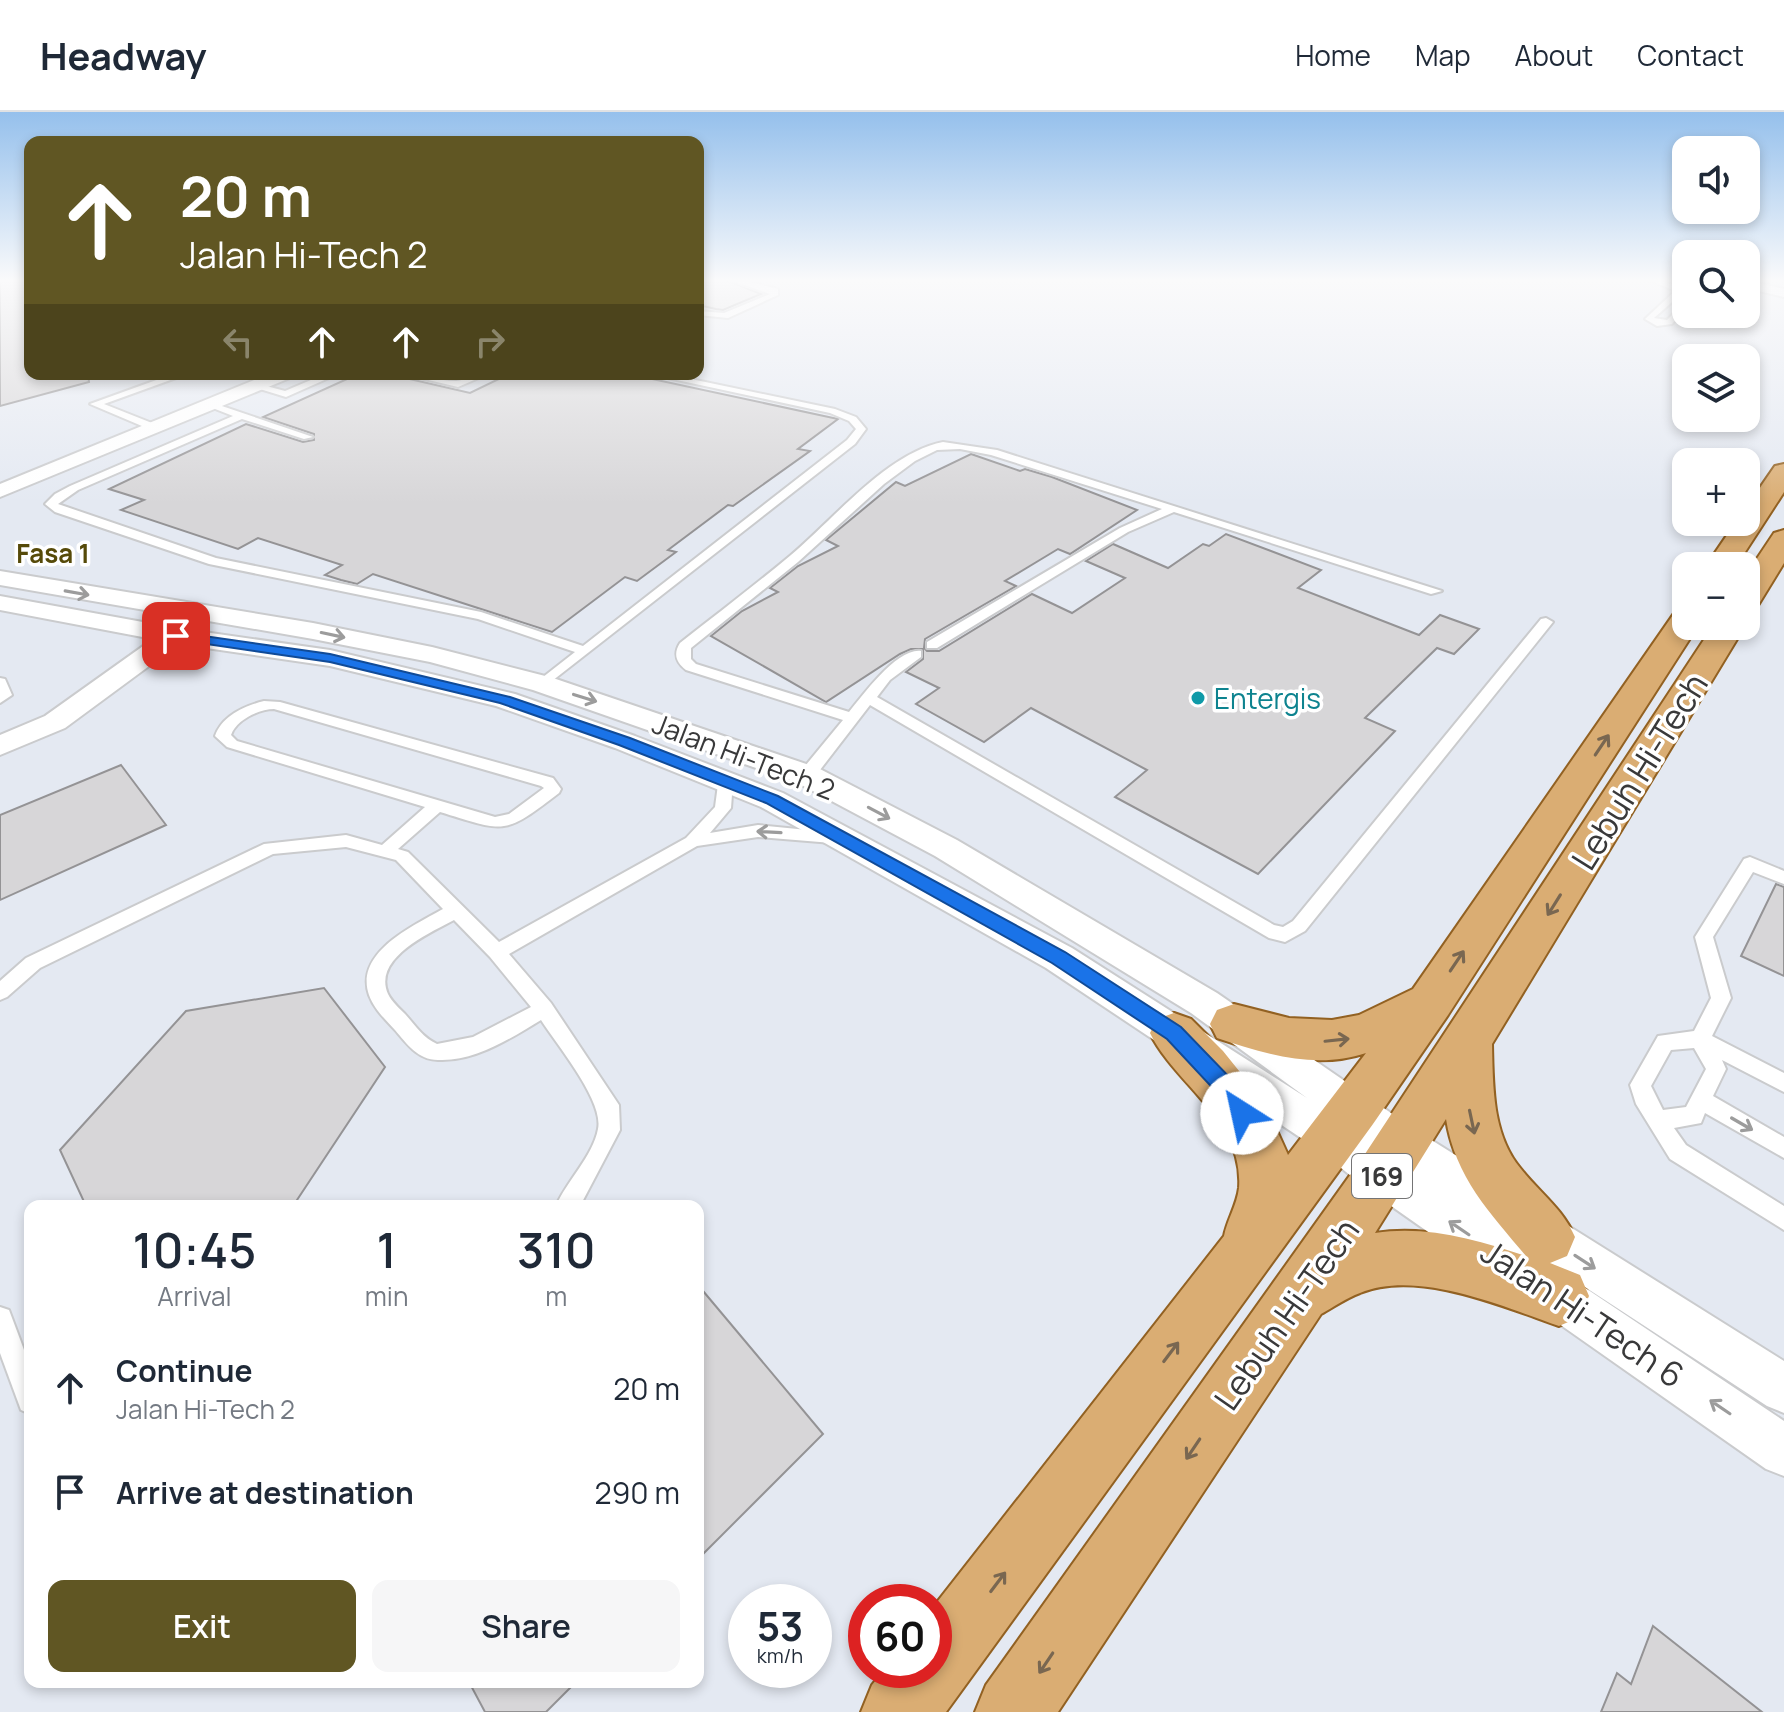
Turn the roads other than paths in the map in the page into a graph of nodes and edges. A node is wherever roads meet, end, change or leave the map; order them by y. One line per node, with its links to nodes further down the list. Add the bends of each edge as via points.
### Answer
1 (165, 380): 10 (lane, via 95,404)
2 (270, 380): 7 (street)
3 (319, 380): 7 (lane, via 286,394)
4 (438, 380): 5 (lane)
5 (468, 380)
6 (689, 380): 29 (lane, via 832,411 858,421 861,429)
7 (255, 386): 8 (street)
8 (210, 405): 9 (lane); 10 (street)
9 (240, 416): 11 (lane); 29 (lane, via 74,488 51,504 213,561 481,616)
10 (153, 427): 13 (street)
11 (308, 437)
12 (1784, 472): 16 (main road)
13 (0, 491)
14 (1174, 508): 19 (lane); 28 (lane, via 1124,530); 36 (lane, via 993,452 954,445 929,449 890,474 685,646 681,655 691,667)
15 (1784, 539): 18 (main road)
16 (1730, 552)
17 (0, 578): 21 (street, Jalan Hi-Tech 2, one-way to 21)
18 (1760, 578)
19 (1436, 591)
20 (0, 603): 23 (street, Jalan Hi-Tech 2)
21 (202, 614): 24 (street); 33 (street, Jalan Hi-Tech 2, one-way to 33, via 432,655)
22 (1546, 622): 34 (lane, via 1299,926 1285,935 1269,931)
23 (119, 625): 24 (street, Jalan Hi-Tech 2); 31 (street)
24 (176, 636): 27 (street, Jalan Hi-Tech 2); 31 (street)
25 (1672, 640): 48 (main road, Lebuh Hi-Tech / 169, one-way to 25)
26 (1720, 640): 53 (main road, Lebuh Hi-Tech / 169, one-way to 53)
27 (228, 643): 31 (street); 39 (street, Jalan Hi-Tech 2, via 330,658 505,700)
28 (932, 645)
29 (583, 650): 33 (lane)
30 (916, 654): 34 (lane)
31 (132, 668): 37 (street, via 55,722)
32 (0, 682): 35 (lane, via 5,695)
33 (543, 684): 38 (street, Jalan Hi-Tech 2, one-way to 38)
34 (868, 698): 36 (lane)
35 (0, 699)
36 (853, 718): 38 (lane)
37 (0, 746)
38 (807, 775): 50 (street, Jalan Hi-Tech 2, one-way to 50, via 946,848)
39 (725, 781): 41 (street, Jalan Hi-Tech 2); 42 (lane, via 723,808)
40 (438, 805): 40 (lane, via 232,744 223,736 226,726 253,708 275,705 547,782 553,789 505,822); 43 (lane)
41 (847, 838): 42 (lane, one-way to 42, via 758,831); 51 (street, Jalan Hi-Tech 2, via 1059,958)
42 (692, 842): 46 (lane)
43 (385, 851): 45 (lane, via 402,856); 47 (lane, via 346,841 270,848 33,963)
44 (1784, 878): 52 (lane, via 1750,863 1704,937 1721,998)
45 (456, 910): 46 (lane); 49 (lane, via 390,951 379,968 376,986 382,1001 423,1048 436,1052 487,1040)
46 (497, 952): 49 (lane)
47 (0, 992)
48 (1431, 1001): 50 (main road, one-way to 48, via 1293,1041 1340,1041 1381,1029); 57 (main road, Lebuh Hi-Tech / 169)
49 (544, 1009): 60 (lane, via 608,1105 609,1130)
50 (1234, 1024): 57 (street, Jalan Hi-Tech 2)
51 (1174, 1033): 57 (street, Jalan Hi-Tech 2); 63 (main road, via 1231,1092 1254,1134 1267,1184)
52 (1700, 1039): 54 (lane); 55 (lane, via 1716,1069); 56 (lane, via 1665,1042 1640,1085)
53 (1467, 1044): 59 (main road, Lebuh Hi-Tech / 169); 62 (main road, one-way to 62, via 1467,1096 1476,1138 1491,1173)
54 (1784, 1083)
55 (1701, 1100): 56 (lane, via 1693,1116); 58 (lane, one-way to 58)
56 (1657, 1120): 61 (lane, via 1678,1152)
57 (1344, 1123): 59 (street, Jalan Hi-Tech 2); 63 (main road, Lebuh Hi-Tech / 169)
58 (1784, 1148)
59 (1392, 1159): 62 (street, Jalan Hi-Tech 6); 64 (main road, Lebuh Hi-Tech / 169); 65 (street, Jalan Hi-Tech 6, one-way to 59)
60 (571, 1200)
61 (1784, 1219)
62 (1547, 1237): 68 (street, Jalan Hi-Tech 6, one-way to 68)
63 (1246, 1252): 70 (main road, Lebuh Hi-Tech / 169, one-way to 63)
64 (1300, 1293): 65 (main road, via 1362,1263 1407,1258 1465,1265); 73 (main road, Lebuh Hi-Tech / 169, one-way to 73)
65 (1559, 1296): 69 (street, Jalan Hi-Tech 6, one-way to 65)
66 (0, 1319): 67 (lane)
67 (24, 1385)
68 (1784, 1389)
69 (1784, 1451)
70 (952, 1643)
71 (918, 1688): 72 (main road, Lebuh Hi-Tech / 169)
72 (899, 1712)
73 (1013, 1712)

